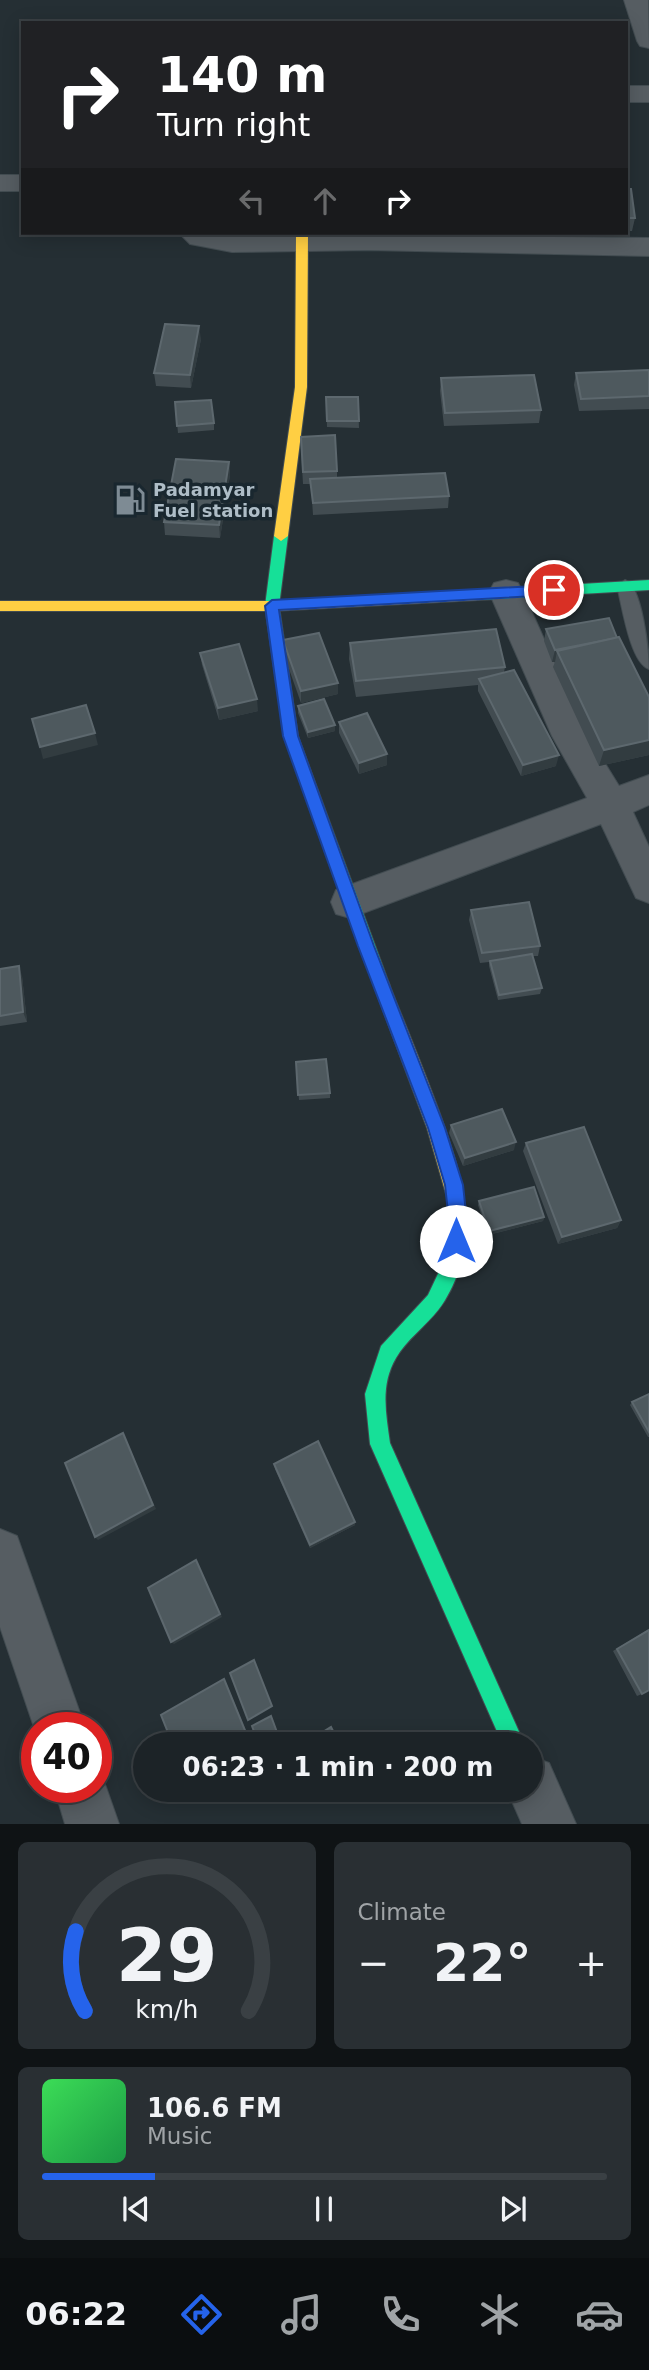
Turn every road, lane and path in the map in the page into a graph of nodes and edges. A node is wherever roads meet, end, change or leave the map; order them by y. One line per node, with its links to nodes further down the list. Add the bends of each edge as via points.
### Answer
1 (636, 0): 2 (street)
2 (649, 41)
3 (628, 94): 4 (street)
4 (649, 94)
5 (0, 183): 6 (street)
6 (21, 183)
7 (195, 235): 8 (street, via 223,243)
8 (302, 237): 9 (street); 14 (street, via 301,387)
9 (649, 247)
10 (649, 585): 11 (street)
11 (625, 586): 12 (street); 15 (lane)
12 (506, 592): 14 (street); 17 (street, via 570,736)
13 (0, 606): 14 (street)
14 (272, 606): 19 (street, via 290,736)
15 (649, 662)
16 (649, 790): 17 (street)
17 (611, 805): 18 (street); 19 (street)
18 (649, 887)
19 (350, 902): 22 (street, via 436,1128 454,1185 458,1222 454,1259 434,1301 388,1353 374,1394 380,1444)
20 (0, 1553): 21 (street)
21 (55, 1712)
22 (508, 1732)
23 (539, 1802): 26 (street)
24 (85, 1803): 25 (street)
25 (92, 1824)
26 (549, 1824)

